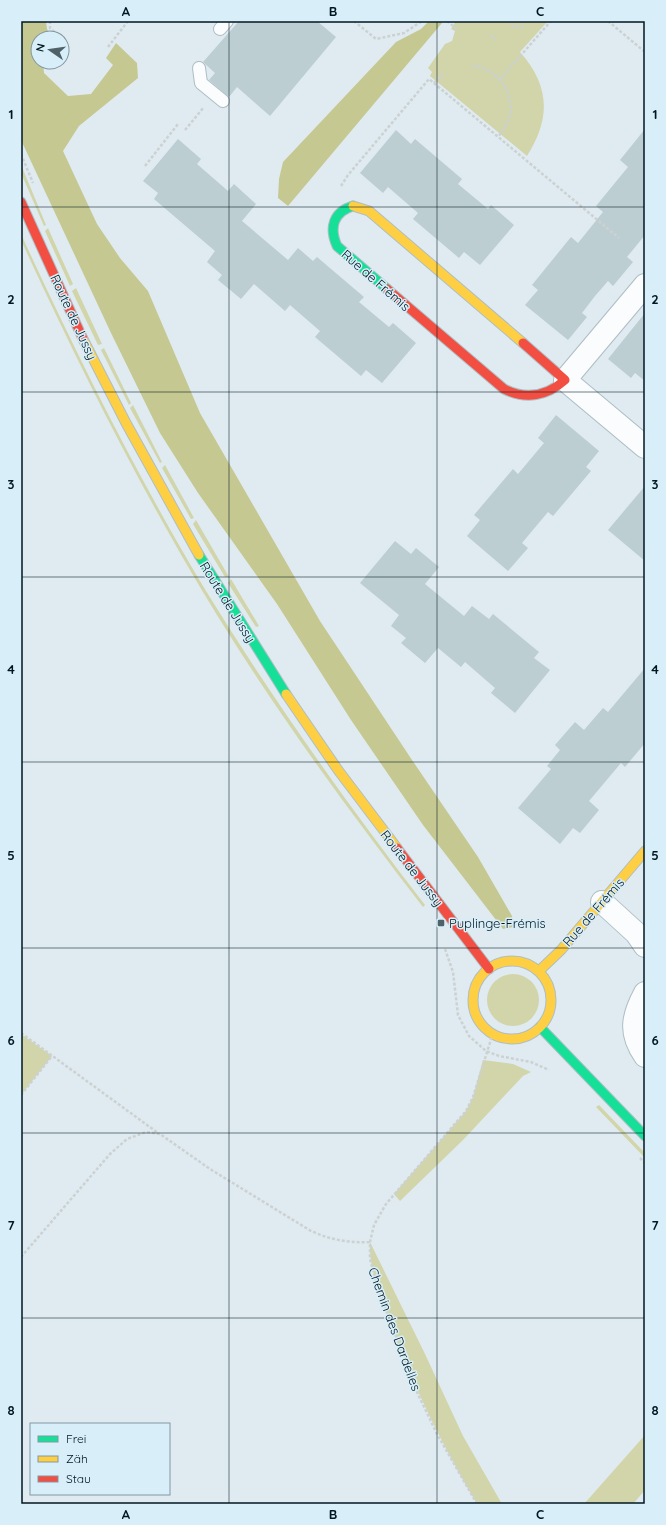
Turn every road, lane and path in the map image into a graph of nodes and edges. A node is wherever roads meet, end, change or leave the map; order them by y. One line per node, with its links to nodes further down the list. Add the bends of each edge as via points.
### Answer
1 (50, 21): 11 (path)
2 (128, 21): 14 (path)
3 (354, 21): 4 (path, via 376,39 404,33)
4 (422, 21)
5 (447, 21): 10 (path)
6 (551, 21): 19 (path)
7 (608, 21): 15 (path)
8 (511, 26): 9 (path)
9 (524, 27)
10 (457, 29)
11 (52, 30)
12 (491, 35): 13 (path)
13 (496, 40)
14 (108, 47)
15 (645, 52)
16 (472, 66): 19 (path, via 483,68)
17 (199, 68): 21 (lane, via 202,84)
18 (444, 73): 20 (path)
19 (500, 79): 24 (path, via 506,89 510,114)
20 (434, 83): 24 (path); 29 (path, via 429,79 348,175 329,205)
21 (219, 98): 23 (path)
22 (178, 124): 26 (path)
23 (185, 130)
24 (498, 137): 30 (path)
25 (21, 154): 27 (path)
26 (145, 166)
27 (33, 183)
28 (21, 202): 37 (main road, Route de Jussy, via 74,320 119,411 217,585 337,769)
29 (339, 213): 32 (main road, via 353,206 369,211); 32 (main road, Rue de Frémis, via 332,224 333,239 337,246 504,389 521,396 542,394 558,387)
30 (619, 238)
31 (645, 285): 32 (street, Rue de Frémis)
32 (565, 380): 33 (street)
33 (645, 447)
34 (645, 851): 35 (main road, Rue de Frémis)
35 (602, 902): 36 (street); 38 (main road, Rue de Frémis, via 561,950)
36 (645, 944)
37 (489, 969): 38 (main road, via 497,964 516,961); 42 (main road, via 479,980 474,1002 478,1017)
38 (539, 971): 40 (main road, via 548,984 551,999 548,1014)
39 (645, 993): 44 (street, via 634,1024 635,1038)
40 (540, 1027): 42 (main road, via 518,1038); 47 (main road)
41 (21, 1033): 43 (path)
42 (493, 1033): 48 (path, Chemin des Dardelles, via 473,1097 466,1111 386,1204 374,1225)
43 (52, 1056): 45 (path); 46 (path)
44 (645, 1056)
45 (21, 1095)
46 (160, 1134): 48 (path, via 210,1169 311,1231 339,1240); 49 (path, via 146,1132 120,1144)
47 (645, 1136)
48 (370, 1242): 50 (path, Chemin des Dardelles, via 370,1260 378,1289 417,1392 437,1434)
49 (21, 1256)
50 (477, 1504)

